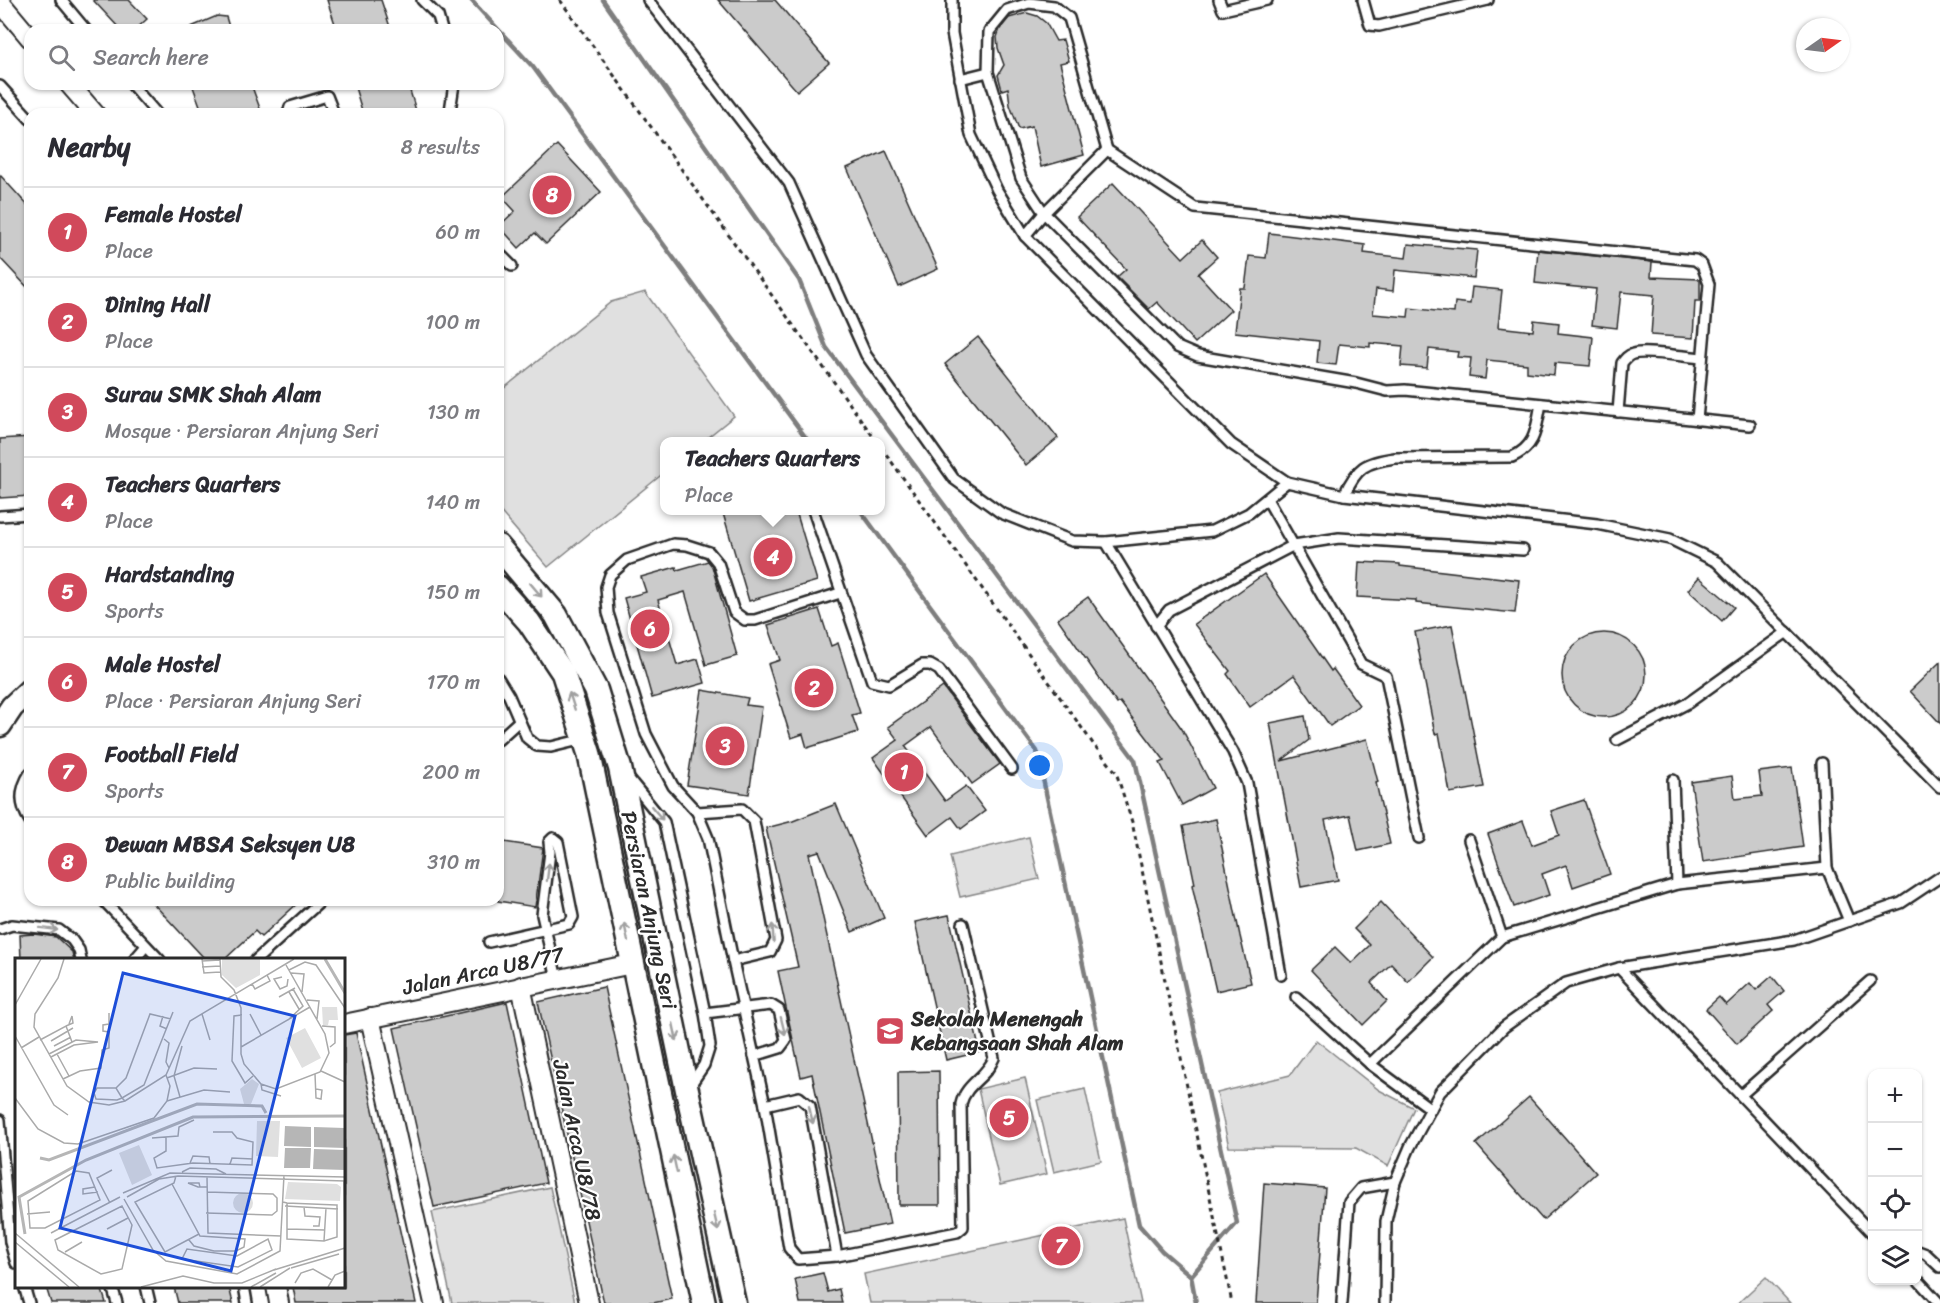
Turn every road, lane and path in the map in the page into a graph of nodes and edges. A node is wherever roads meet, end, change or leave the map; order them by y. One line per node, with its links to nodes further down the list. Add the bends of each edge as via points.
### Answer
1 (61, 0): 11 (lane)
2 (422, 0): 12 (lane, via 438,16)
3 (560, 0): 36 (path)
4 (648, 0): 44 (lane, via 789,183 866,355 954,479 1001,513 1072,541)
5 (952, 0): 15 (lane, via 952,33)
6 (1267, 0): 10 (lane)
7 (1363, 0): 8 (lane, via 1370,25 1379,26)
8 (1488, 0)
9 (0, 2): 13 (street)
10 (1221, 5)
11 (81, 24)
12 (440, 24)
13 (24, 31)
14 (988, 72): 15 (lane); 26 (lane, via 988,32 1007,10 1029,3 1054,6 1069,18); 27 (lane, via 1021,178)
15 (960, 79): 28 (lane, via 971,135 997,190)
16 (0, 86): 25 (lane)
17 (74, 90): 20 (street)
18 (136, 90): 21 (lane)
19 (453, 90): 24 (lane)
20 (89, 108)
21 (149, 108)
22 (290, 108): 23 (lane, via 327,96)
23 (332, 108)
24 (450, 108)
25 (24, 112)
26 (1107, 150): 27 (lane); 31 (lane, via 1195,208 1695,260 1702,265 1709,284)
27 (1044, 213): 28 (lane); 32 (lane, via 1177,347 1198,356 1387,391)
28 (1025, 236): 38 (lane, via 1231,444)
29 (504, 258): 30 (lane)
30 (512, 266)
31 (1702, 358): 33 (lane, via 1643,353 1626,357 1622,363); 34 (lane)
32 (1540, 404): 33 (lane); 39 (lane, via 1533,441 1519,454 1376,461 1352,477)
33 (1618, 412): 34 (lane)
34 (1697, 420): 35 (lane)
35 (1750, 425)
36 (874, 437)
37 (885, 453): 125 (path, via 1116,772 1132,822)
38 (1287, 482): 39 (lane); 40 (lane)
39 (1344, 495): 51 (lane, via 1597,524 1670,539 1717,562)
40 (1267, 499): 44 (lane, via 1249,513 1212,531); 45 (lane)
41 (24, 514): 43 (lane)
42 (815, 515): 49 (lane)
43 (0, 516)
44 (1106, 542): 50 (lane)
45 (1294, 545): 46 (lane, via 1339,538); 50 (lane, via 1169,610); 67 (lane, via 1361,664 1386,676)
46 (1523, 550)
47 (504, 553): 60 (street, Persiaran Anjung Seri, one-way to 60, via 556,615 597,690)
48 (504, 593): 57 (street, Persiaran Anjung Seri, one-way to 48, via 563,673)
49 (840, 593): 61 (lane, via 872,681 889,685 922,665 939,670); 65 (lane, via 745,620 734,612 713,557 687,545 674,544 627,560 610,575 606,587 608,613 646,734 673,786)
50 (1156, 626): 88 (lane, via 1233,752 1246,783)
51 (1787, 632): 58 (lane, via 1688,703); 64 (lane)
52 (504, 688): 54 (lane)
53 (24, 696): 55 (street)
54 (519, 721): 56 (lane); 57 (lane, via 527,738 537,746 551,747)
55 (0, 725)
56 (504, 735)
57 (584, 739): 86 (street, Persiaran Anjung Seri, one-way to 57)
58 (1617, 740)
59 (1822, 762): 69 (lane)
60 (620, 768): 94 (lane, one-way to 94, via 664,822); 99 (street, Persiaran Anjung Seri, one-way to 99)
61 (1012, 769)
62 (1673, 780): 71 (lane)
63 (24, 784): 66 (lane)
64 (1940, 787)
65 (697, 812): 85 (lane, via 708,838); 85 (lane, one-way to 65, via 770,952 776,940 754,821 742,809)
66 (24, 813)
67 (1419, 838)
68 (1469, 840): 78 (lane)
69 (1827, 868): 71 (lane); 74 (lane)
70 (1940, 877): 74 (lane, via 1901,903)
71 (1677, 884): 78 (lane)
72 (109, 906): 80 (lane)
73 (315, 906): 84 (lane)
74 (1849, 921): 87 (lane, via 1794,940)
75 (963, 924): 107 (lane, via 994,1058 990,1069 964,1092 961,1104 963,1227 957,1232)
76 (0, 929): 81 (lane, one-way to 81, via 12,924 59,930 72,940)
77 (546, 930): 77 (lane, one-way to 77, via 542,915 549,842 553,838 558,842 573,917 569,924); 79 (lane); 89 (lane)
78 (1503, 937): 98 (lane)
79 (489, 942)
80 (146, 946): 82 (lane); 83 (lane)
81 (81, 958)
82 (136, 958)
83 (158, 958)
84 (258, 958)
85 (733, 961): 93 (lane)
86 (632, 964): 89 (street, Jalan Arca U8/77); 123 (street, Persiaran Anjung Seri, one-way to 86)
87 (1618, 968): 100 (lane); 102 (lane, via 1566,983 1504,1027 1440,1092)
88 (1281, 975)
89 (557, 979): 91 (street, Jalan Arca U8/77)
90 (1870, 981): 100 (lane)
91 (521, 986): 95 (street, Jalan Arca U8/77); 122 (street, Jalan Arca U8/78)
92 (1296, 997): 98 (lane)
93 (744, 1007): 94 (lane); 97 (lane); 97 (lane, one-way to 97, via 771,1005 779,1010 786,1041 780,1048)
94 (705, 1013): 99 (lane, via 710,1046 704,1065)
95 (370, 1018): 96 (street, Jalan Arca U8/77); 121 (street)
96 (345, 1024)
97 (754, 1056): 101 (lane)
98 (1370, 1064): 102 (lane)
99 (687, 1090): 124 (street, Persiaran Anjung Seri, one-way to 124)
100 (1741, 1095): 105 (lane)
101 (765, 1105): 107 (lane, via 789,1248 798,1259); 107 (lane, one-way to 107, via 798,1097 810,1106)
102 (1431, 1109): 104 (lane)
103 (0, 1120): 108 (lane, via 10,1242)
104 (1395, 1182): 126 (lane, via 1361,1188 1349,1202); 127 (lane, via 1386,1221)
105 (1870, 1231)
106 (1922, 1253): 109 (lane)
107 (837, 1256)
108 (15, 1260)
109 (1940, 1267)
110 (1922, 1285): 128 (lane)
111 (24, 1288): 116 (lane)
112 (112, 1288): 117 (lane)
113 (146, 1288): 118 (lane)
114 (244, 1288): 119 (lane)
115 (276, 1288): 120 (street)
116 (29, 1303)
117 (117, 1303)
118 (150, 1303)
119 (247, 1303)
120 (279, 1303)
121 (434, 1303)
122 (589, 1303)
123 (704, 1303)
124 (734, 1303)
125 (1232, 1303)
126 (1342, 1303)
127 (1385, 1303)
128 (1939, 1303)

